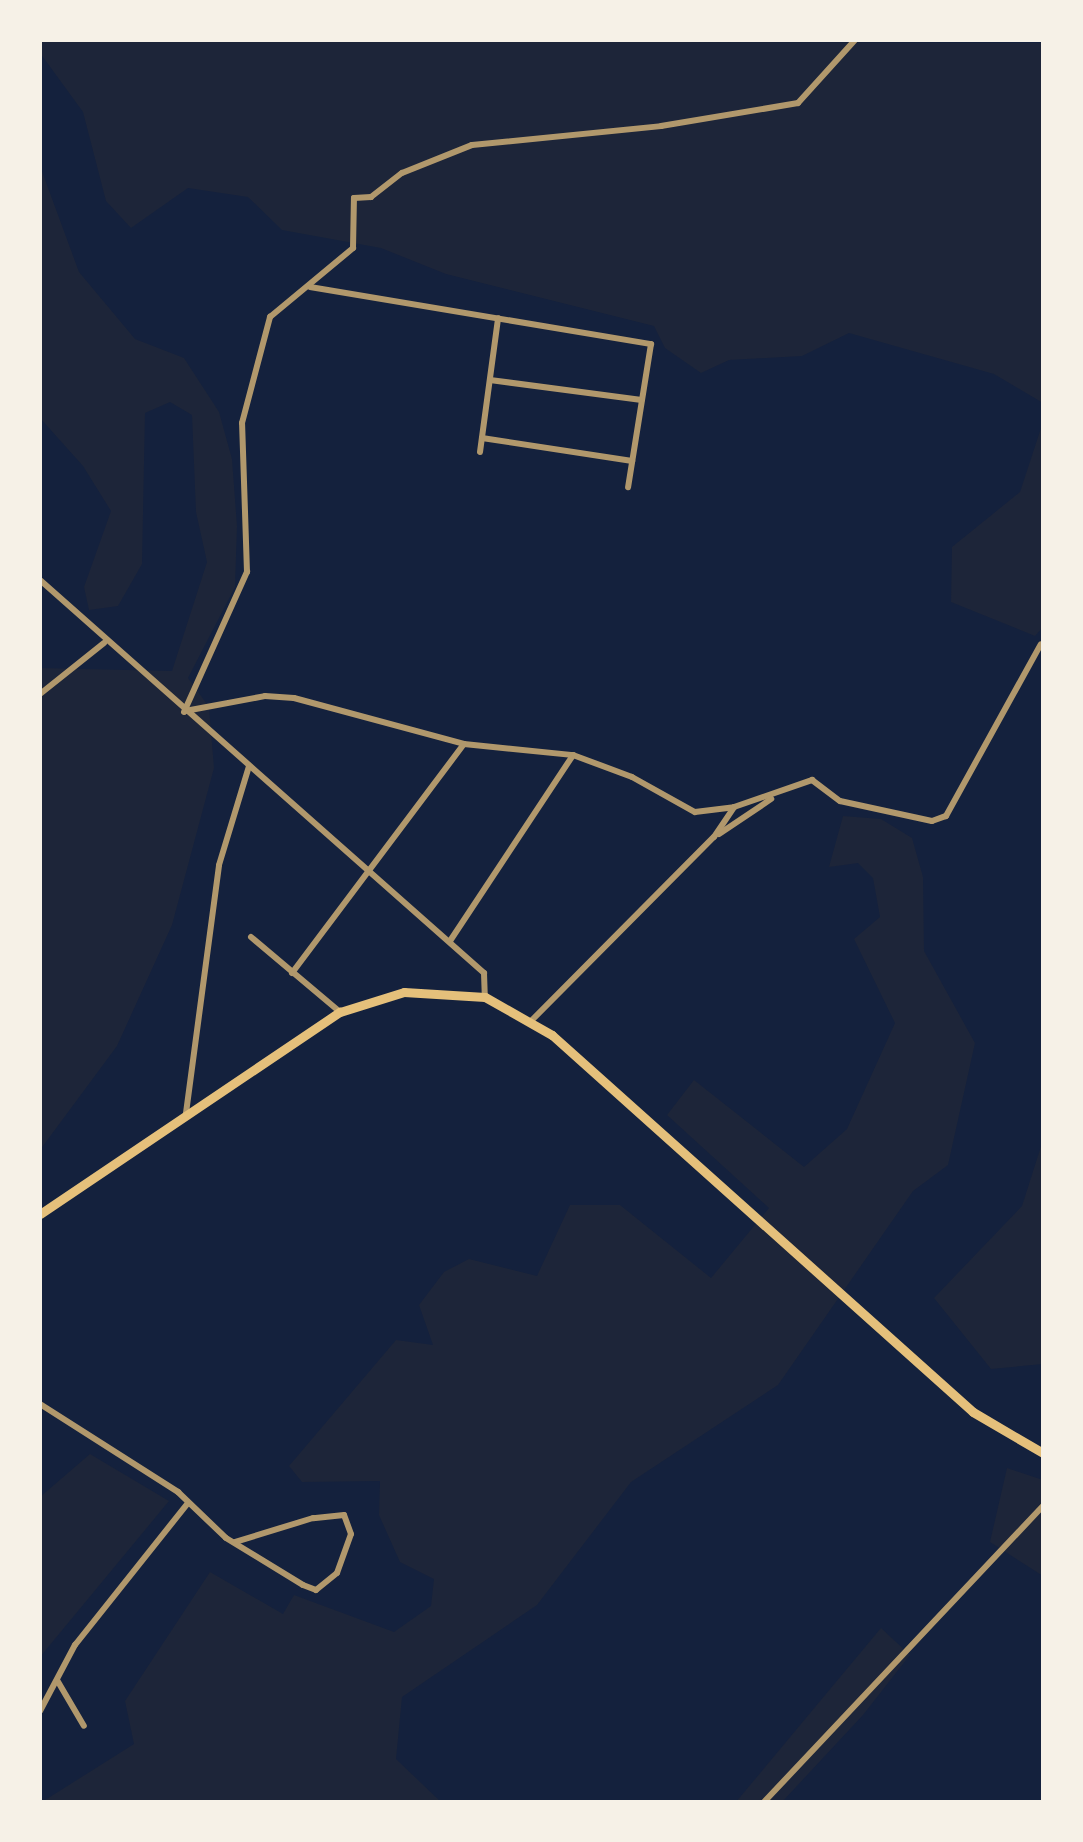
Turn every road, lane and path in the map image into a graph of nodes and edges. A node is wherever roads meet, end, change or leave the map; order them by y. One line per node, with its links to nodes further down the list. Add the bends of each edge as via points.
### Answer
1 (855, 40): 2 (street, via 798,103 661,126 506,138 424,162 379,192 354,198 356,244)
2 (308, 286): 3 (street); 14 (street, via 270,317 242,422 247,572)
3 (498, 318): 4 (street); 5 (street, via 651,344)
4 (490, 380): 5 (street); 6 (street)
5 (642, 400): 8 (street)
6 (482, 438): 7 (street); 8 (street)
7 (480, 452)
8 (632, 461): 9 (street)
9 (628, 487)
10 (40, 580): 11 (street)
11 (104, 643): 13 (street); 14 (street)
12 (1040, 644): 18 (street, via 939,820 840,801 812,780)
13 (40, 694)
14 (184, 712): 15 (street, via 264,696 294,698); 17 (street)
15 (464, 744): 16 (street); 21 (street)
16 (574, 756): 19 (street, via 632,777 695,812); 23 (street)
17 (248, 766): 21 (street); 28 (street, via 219,866)
18 (777, 795): 19 (street); 20 (street)
19 (734, 807): 20 (street)
20 (714, 837): 27 (street)
21 (374, 872): 23 (street); 24 (street)
22 (251, 938): 24 (street)
23 (450, 941): 25 (street, via 484,973)
24 (292, 973): 26 (street)
25 (485, 996): 26 (main road, via 404,992); 27 (main road)
26 (340, 1012): 28 (main road)
27 (532, 1020): 31 (main road, via 973,1412)
28 (186, 1113): 29 (main road)
29 (40, 1214)
30 (40, 1404): 32 (street)
31 (1043, 1453)
32 (188, 1503): 34 (street); 35 (street)
33 (1043, 1506): 38 (street)
34 (235, 1542): 34 (street, via 344,1515 351,1534 344,1564 316,1590)
35 (56, 1679): 36 (street); 37 (street)
36 (40, 1711)
37 (84, 1726)
38 (764, 1802)

